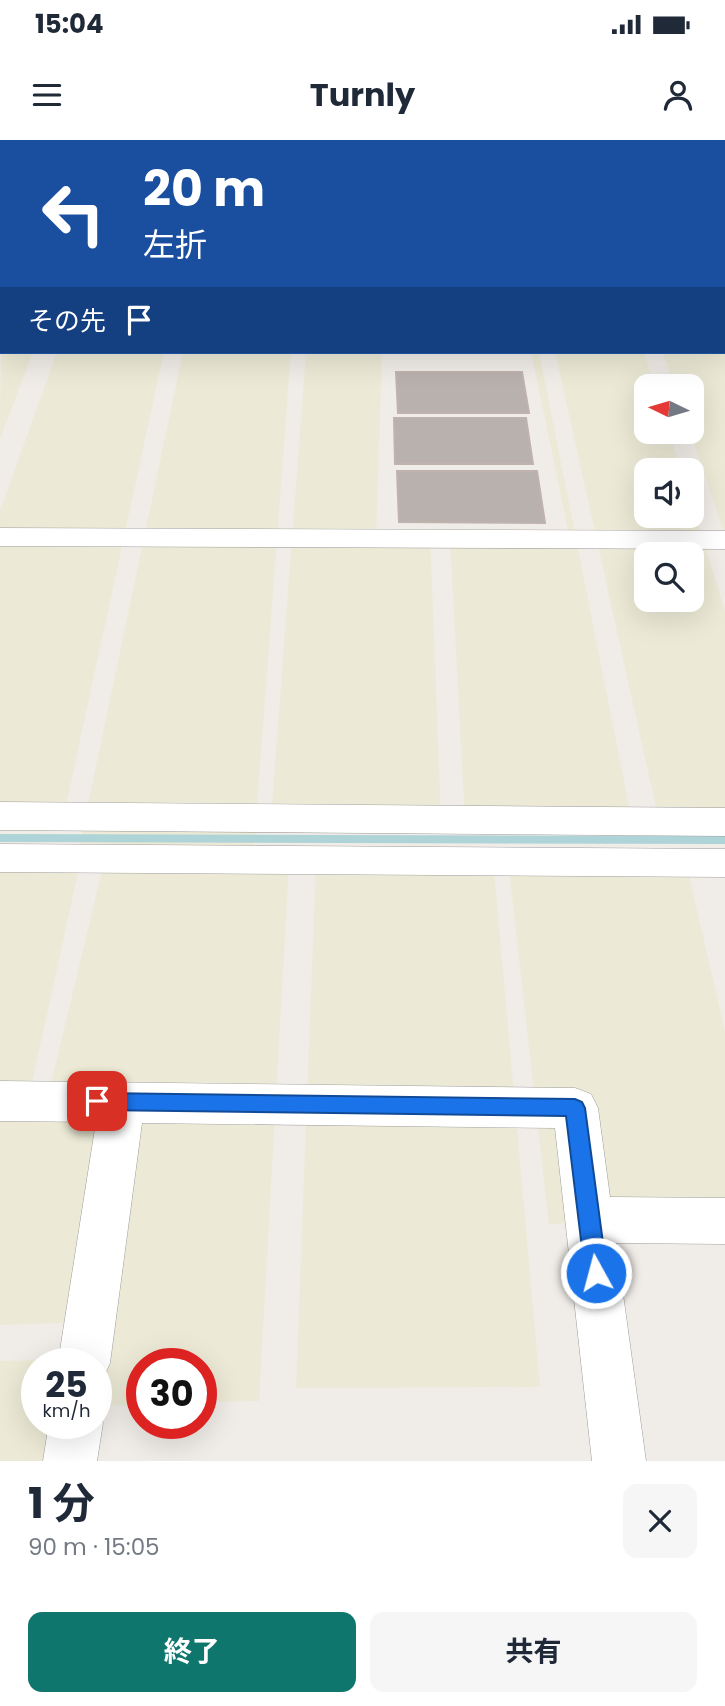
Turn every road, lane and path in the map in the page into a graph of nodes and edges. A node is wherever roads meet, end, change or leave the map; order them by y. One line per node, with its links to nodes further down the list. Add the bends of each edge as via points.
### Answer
1 (0, 537): 2 (street)
2 (725, 540)
3 (0, 816): 4 (street)
4 (725, 822)
5 (0, 858): 6 (street)
6 (725, 863)
7 (0, 1101): 8 (street)
8 (122, 1101): 9 (street, via 575,1108); 11 (street)
9 (589, 1220): 10 (street); 14 (street)
10 (725, 1221)
11 (86, 1348)
12 (73, 1439): 13 (street)
13 (70, 1461)
14 (619, 1461)

